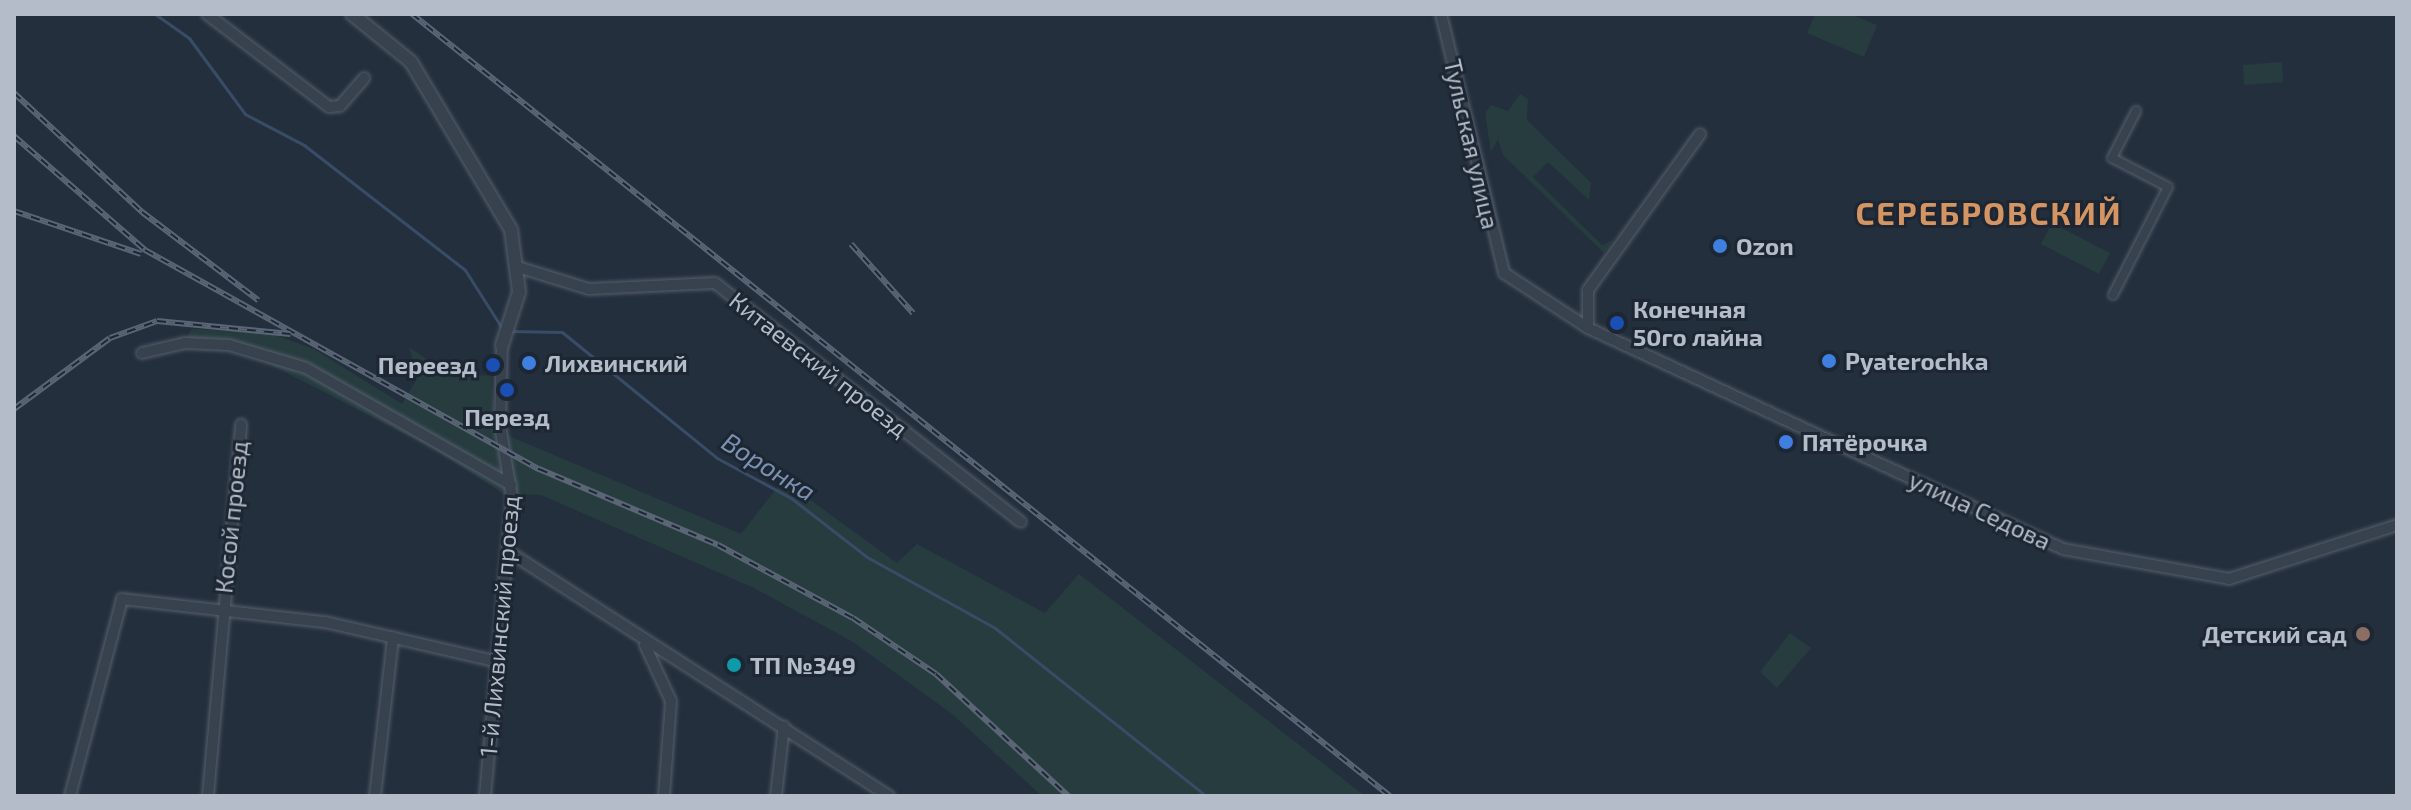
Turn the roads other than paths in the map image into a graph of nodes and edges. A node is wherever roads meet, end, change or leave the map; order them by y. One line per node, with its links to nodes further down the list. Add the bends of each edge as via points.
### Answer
1 (207, 14): 4 (street, via 329,107 340,106)
2 (352, 14): 7 (street, via 411,62 501,210)
3 (1441, 14): 8 (street, Тульская улица)
4 (364, 78)
5 (2136, 111): 9 (street, via 2112,158 2168,187)
6 (1700, 134): 10 (street, via 1588,290)
7 (521, 268): 11 (street, 1-й Лихвинский проезд); 15 (street, Китаевский проезд, via 589,289 715,283)
8 (1504, 273): 10 (street, улица Седова)
9 (2113, 295)
10 (1588, 328): 16 (street, улица Седова, via 2063,549 2229,579)
11 (502, 345): 14 (street, 1-й Лихвинский проезд, via 499,414)
12 (142, 353): 14 (street, via 185,343 229,345 306,368)
13 (241, 424): 18 (street, Косой проезд)
14 (511, 485): 17 (street, 1-й Лихвинский проезд)
15 (1021, 522)
16 (2397, 525)
17 (509, 552): 20 (street, via 615,616); 21 (street, 1-й Лихвинский проезд)
18 (222, 610): 19 (street); 23 (street, via 122,599); 24 (street, Косой проезд)
19 (393, 637): 21 (street); 25 (street)
20 (645, 645): 22 (street); 27 (street, via 671,701)
21 (498, 662): 26 (street, 1-й Лихвинский проезд)
22 (784, 726): 28 (street); 29 (street)
23 (70, 796)
24 (208, 796)
25 (375, 796)
26 (485, 796)
27 (664, 796)
28 (776, 796)
29 (889, 796)

